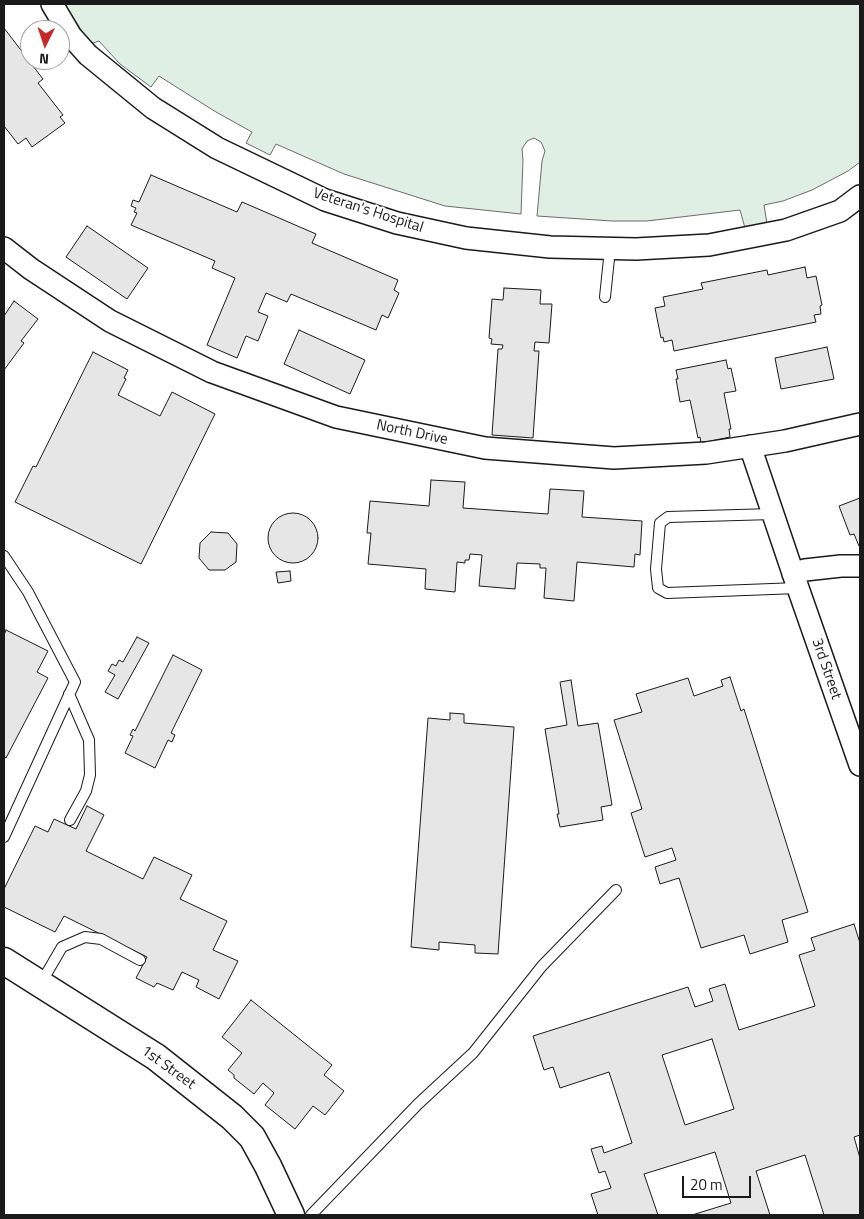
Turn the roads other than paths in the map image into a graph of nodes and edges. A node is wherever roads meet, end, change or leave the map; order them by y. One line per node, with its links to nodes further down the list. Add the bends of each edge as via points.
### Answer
1 (52, 4): 4 (street, Veteran's Hospital, via 71,36 88,54 153,108 217,148 325,200 397,224 466,238 550,247)
2 (860, 196): 4 (street, Veteran's Hospital, via 840,211 786,230 709,244)
3 (4, 248): 7 (street, North Drive, via 110,321 212,372 336,417 485,448 614,458 706,453)
4 (610, 249): 5 (lane)
5 (606, 298)
6 (860, 424): 7 (street, North Drive)
7 (750, 446): 8 (street, 3rd Street)
8 (773, 514): 11 (street, 3rd Street); 11 (lane, via 668,517 660,523 656,570 658,588 668,592)
9 (6, 564): 12 (lane, via 28,592 75,682)
10 (860, 566): 11 (street, via 805,570)
11 (795, 581): 13 (street, 3rd Street)
12 (69, 694): 14 (lane, via 89,740 90,775 86,791); 15 (lane)
13 (860, 765)
14 (70, 820)
15 (4, 837)
16 (616, 890): 21 (lane, via 542,966 473,1053 418,1104)
17 (140, 960): 19 (lane, via 101,940 85,937 62,947)
18 (4, 961): 19 (street, 1st Street)
19 (40, 984): 20 (street, 1st Street, via 156,1057 232,1117 252,1137)
20 (291, 1215)
21 (311, 1215)

